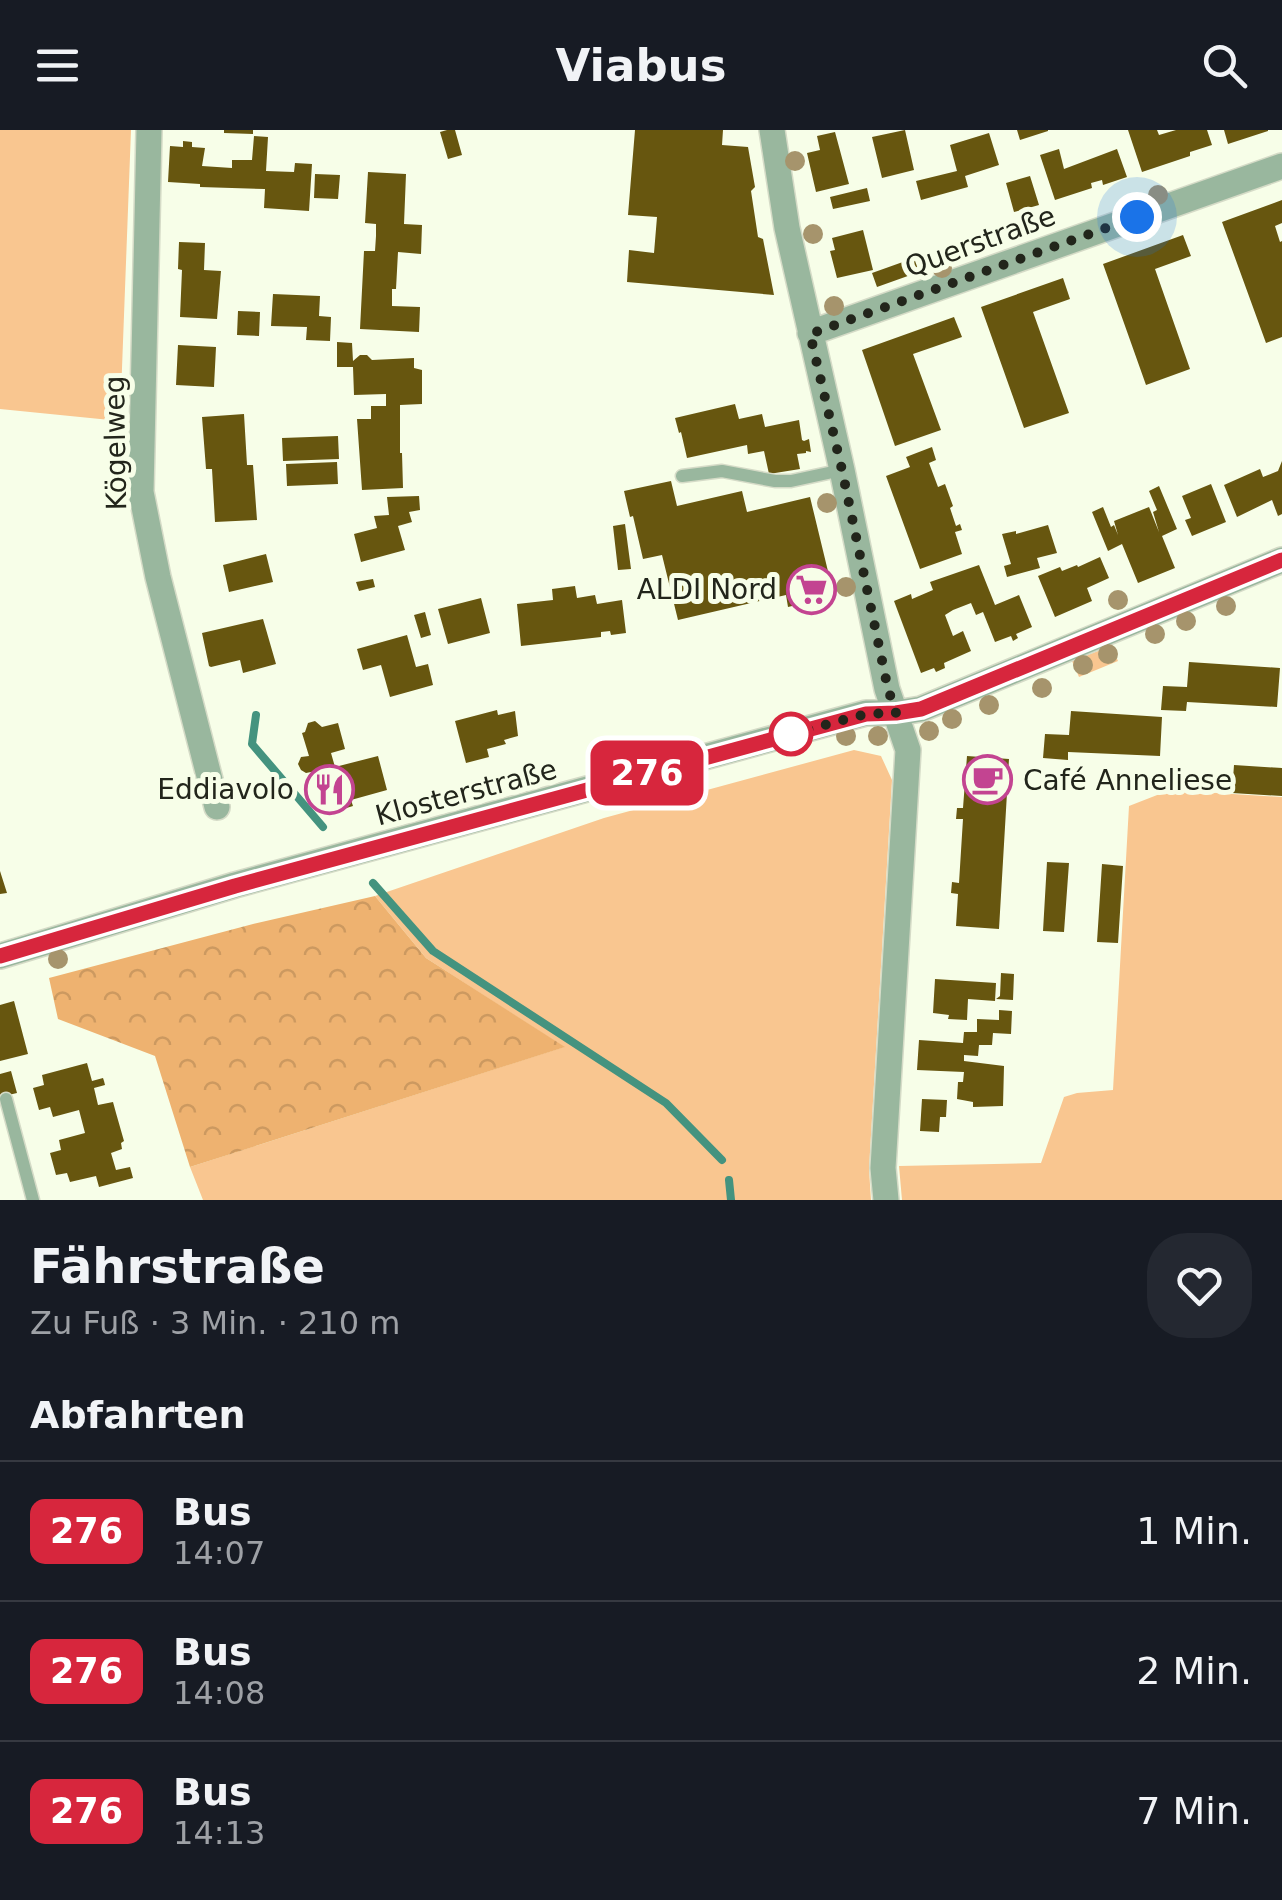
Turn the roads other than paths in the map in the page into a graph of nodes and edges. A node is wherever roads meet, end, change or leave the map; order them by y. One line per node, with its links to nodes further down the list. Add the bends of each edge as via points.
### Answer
1 (150, 130): 9 (street, Kögelweg, via 141,492)
2 (772, 130): 4 (street)
3 (1282, 166): 4 (street, Querstraße)
4 (810, 334): 5 (street)
5 (842, 470): 6 (lane, via 791,481 722,471); 8 (street)
6 (682, 476)
7 (1282, 560): 8 (street, Klosterstraße, via 921,709)
8 (896, 713): 10 (street, Klosterstraße, via 866,714); 13 (street, via 908,750)
9 (217, 807)
10 (0, 956)
11 (6, 1098): 12 (lane)
12 (32, 1200)
13 (886, 1200)

